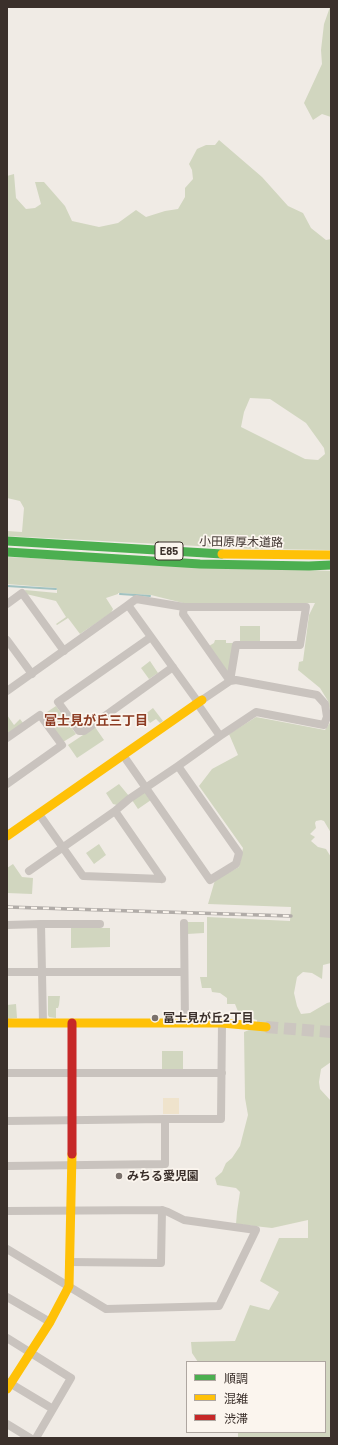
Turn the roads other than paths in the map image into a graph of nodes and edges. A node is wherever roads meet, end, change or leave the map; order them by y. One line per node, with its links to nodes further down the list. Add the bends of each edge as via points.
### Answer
1 (7, 541): 3 (main road, 小田原厚木道路 / E85, via 213,554)
2 (7, 552): 4 (main road, 小田原厚木道路 / E85, via 200,564)
3 (331, 556)
4 (331, 565)
5 (7, 604): 10 (street, via 22,593)
6 (128, 605): 7 (street, via 136,599); 8 (street); 10 (street)
7 (184, 607): 13 (street, via 183,614); 13 (street, via 306,607 300,644 236,645)
8 (151, 637): 11 (street); 11 (street, via 58,702 79,731)
9 (7, 640): 12 (street)
10 (64, 651): 12 (street)
11 (173, 667): 15 (street)
12 (32, 674): 14 (street)
13 (230, 681): 15 (street); 16 (street, via 317,695 325,704 327,717 324,725 256,712)
14 (7, 691)
15 (199, 702): 16 (street); 18 (main road)
16 (220, 736): 19 (street)
17 (7, 738): 20 (street, via 40,715 62,745)
18 (122, 755): 21 (street); 23 (main road)
19 (178, 766): 21 (street); 21 (street, via 239,853 236,864 210,880)
20 (7, 783)
21 (146, 788): 22 (street)
22 (115, 811): 25 (street); 25 (street, via 162,879 83,876)
23 (39, 814): 24 (main road); 25 (street)
24 (7, 836)
25 (62, 848): 26 (street)
26 (29, 871)
27 (184, 923): 33 (street)
28 (41, 924): 29 (street); 30 (street); 32 (street)
29 (100, 924)
30 (7, 925)
31 (7, 972): 32 (street)
32 (42, 972): 33 (street); 35 (street)
33 (184, 972): 37 (street)
34 (7, 1022): 35 (main road)
35 (43, 1022): 36 (main road)
36 (72, 1023): 37 (main road); 40 (main road)
37 (185, 1023): 38 (main road)
38 (222, 1023): 39 (main road); 42 (street)
39 (266, 1026)
40 (72, 1072): 41 (street); 42 (street); 45 (main road)
41 (7, 1073)
42 (222, 1073): 43 (street, via 222,1119)
43 (165, 1119): 45 (street); 46 (street, via 165,1164)
44 (7, 1121): 45 (street)
45 (72, 1121): 46 (main road)
46 (72, 1165): 47 (street); 50 (main road)
47 (7, 1166)
48 (162, 1210): 50 (street); 52 (street, via 161,1263); 53 (street, via 184,1220 256,1230 219,1306 106,1309)
49 (7, 1211): 50 (street)
50 (70, 1211): 52 (main road)
51 (7, 1249): 53 (street)
52 (69, 1262): 53 (main road)
53 (69, 1286): 55 (main road)
54 (7, 1297): 55 (street)
55 (50, 1322): 57 (main road)
56 (7, 1338): 57 (street)
57 (30, 1352): 58 (main road); 59 (street, via 71,1378)
58 (8, 1385): 59 (street)
59 (53, 1409): 62 (street)
60 (7, 1424): 61 (street)
61 (30, 1438)
62 (36, 1438)

